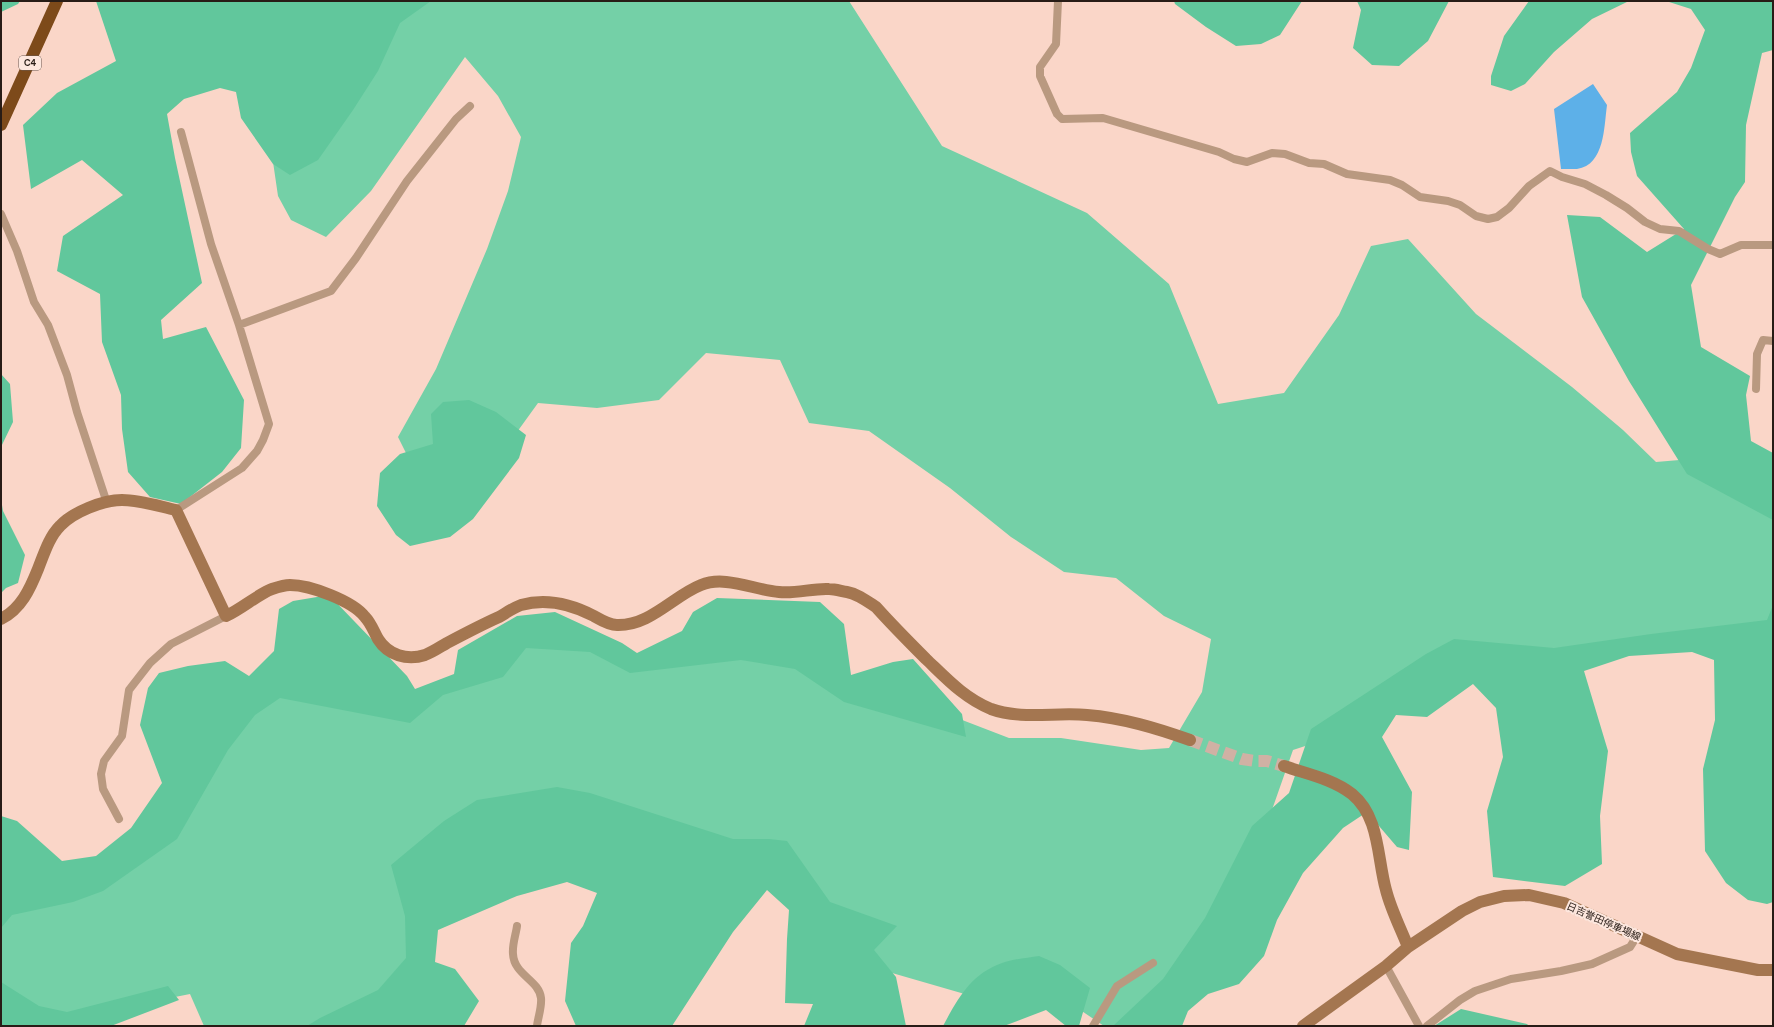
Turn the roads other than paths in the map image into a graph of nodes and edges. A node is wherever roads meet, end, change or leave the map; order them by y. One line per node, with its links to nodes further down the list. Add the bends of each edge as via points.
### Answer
1 (57, 1): 4 (highway, C4)
2 (1058, 1): 7 (street, via 1056,44 1040,67 1040,76 1057,114 1062,119 1103,118 1247,162 1272,153 1285,154 1309,163 1324,164 1347,174 1390,180 1420,197 1448,201 1460,205 1476,216 1488,219 1497,217 1509,208 1529,186 1550,171 1586,184 1627,208 1645,222 1660,229 1679,231 1720,254 1741,246)
3 (470, 106): 8 (street, via 456,119 408,181 331,291)
4 (1, 125)
5 (180, 132): 8 (street, via 211,244)
6 (1, 214): 11 (street, via 34,302 48,324 67,374)
7 (1773, 244)
8 (239, 325): 12 (street, via 269,424 263,440 242,468)
9 (1773, 341): 10 (street, via 1763,340 1758,354)
10 (1756, 389)
11 (107, 502): 12 (street, via 130,501); 14 (street, via 81,511 60,526 48,544 28,595 8,616)
12 (176, 510): 13 (street)
13 (226, 616): 15 (street, via 271,589 290,585 303,587 353,607 365,616 384,646 396,655 410,657 425,655 521,605 547,602 569,605 616,625 640,621 702,584 730,583 779,592 828,588 849,592 876,607 951,683 967,697 991,709 1017,714 1086,715 1121,719); 17 (street, via 171,644 150,663 129,690 122,736 104,761 101,774 103,789)
14 (1, 619)
15 (1190, 740)
16 (1284, 766): 20 (street, via 1340,786 1364,806 1373,824 1386,891)
17 (119, 819)
18 (517, 926): 24 (street, via 513,953 516,964 524,976 536,985 541,997)
19 (1637, 936): 20 (street, 日吉誉田停車場線, via 1564,903 1529,895 1504,896 1462,910); 23 (street, 日吉誉田停車場線, via 1677,954 1758,970); 28 (street, via 1630,947 1592,964 1511,979 1475,991)
20 (1408, 947): 22 (street, 日吉誉田停車場線)
21 (1153, 963): 25 (street, via 1117,986)
22 (1386, 966): 26 (street, 日吉誉田停車場線); 27 (street)
23 (1773, 970)
24 (537, 1026)
25 (1093, 1026)
26 (1303, 1026)
27 (1419, 1026)
28 (1427, 1026)

